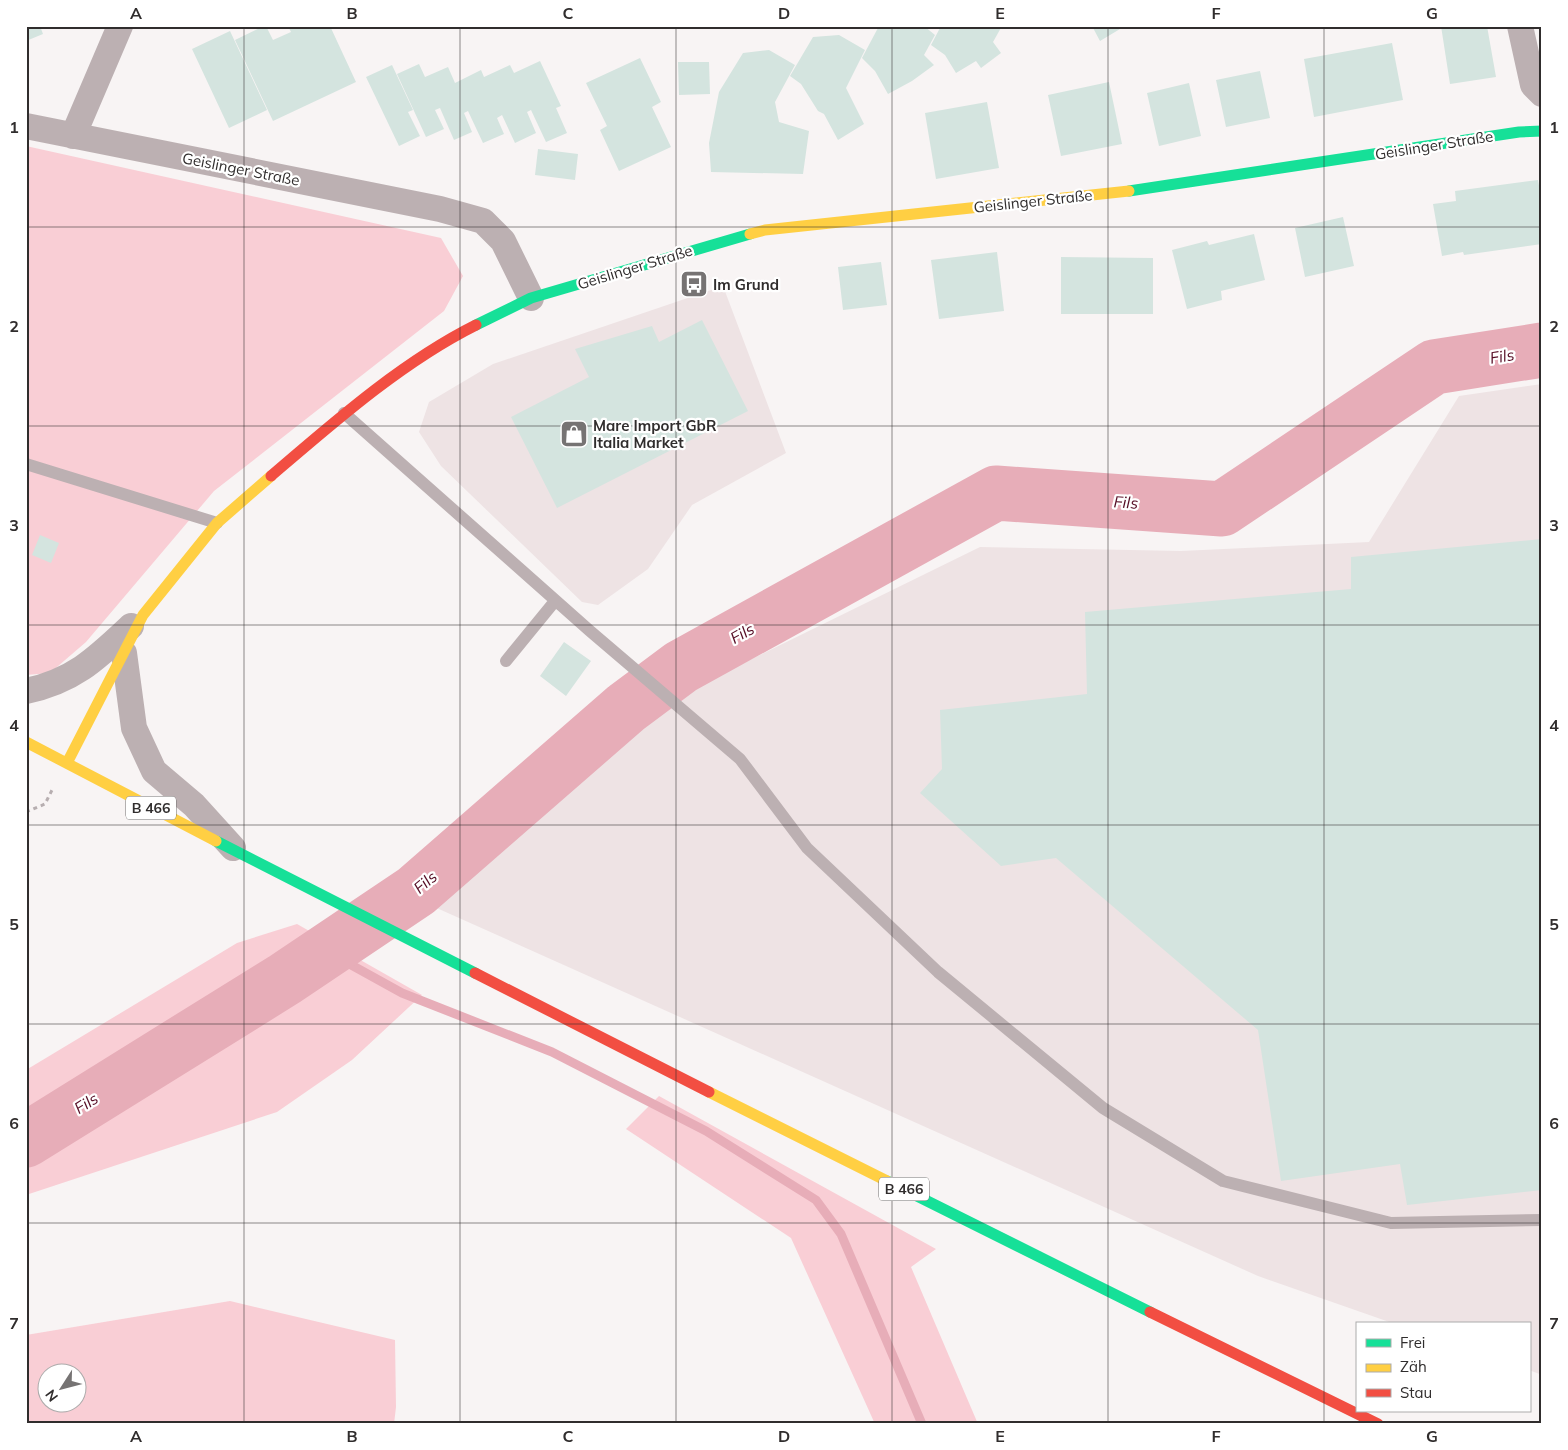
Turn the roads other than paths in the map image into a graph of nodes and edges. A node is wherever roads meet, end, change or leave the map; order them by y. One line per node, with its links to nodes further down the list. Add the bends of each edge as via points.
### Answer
1 (120, 26): 6 (street)
2 (1520, 26): 3 (street, via 1533,84)
3 (1542, 94)
4 (26, 126): 6 (street, Geislinger Straße)
5 (1542, 131): 7 (street, Geislinger Straße, via 1154,188 765,230)
6 (73, 136): 7 (street, Geislinger Straße, via 440,209 483,222 503,240)
7 (531, 298): 8 (street, Geislinger Straße, via 450,338)
8 (344, 413): 10 (street, Geislinger Straße); 11 (lane)
9 (26, 464): 10 (lane)
10 (217, 522): 12 (street, Geislinger Straße)
11 (555, 601): 14 (lane); 19 (lane, via 740,759 808,848 938,972 1103,1108 1223,1181 1390,1223)
12 (143, 615): 13 (street, Geislinger Straße); 15 (street, Geislinger Straße, via 91,664 50,686)
13 (124, 653): 17 (street, Geislinger Straße); 18 (street, via 134,728 154,771 194,805)
14 (506, 661)
15 (26, 691)
16 (26, 742): 17 (street, B 466)
17 (66, 763): 18 (street, B 466)
18 (236, 853): 20 (street, B 466)
19 (1542, 1220)
20 (1378, 1424)

